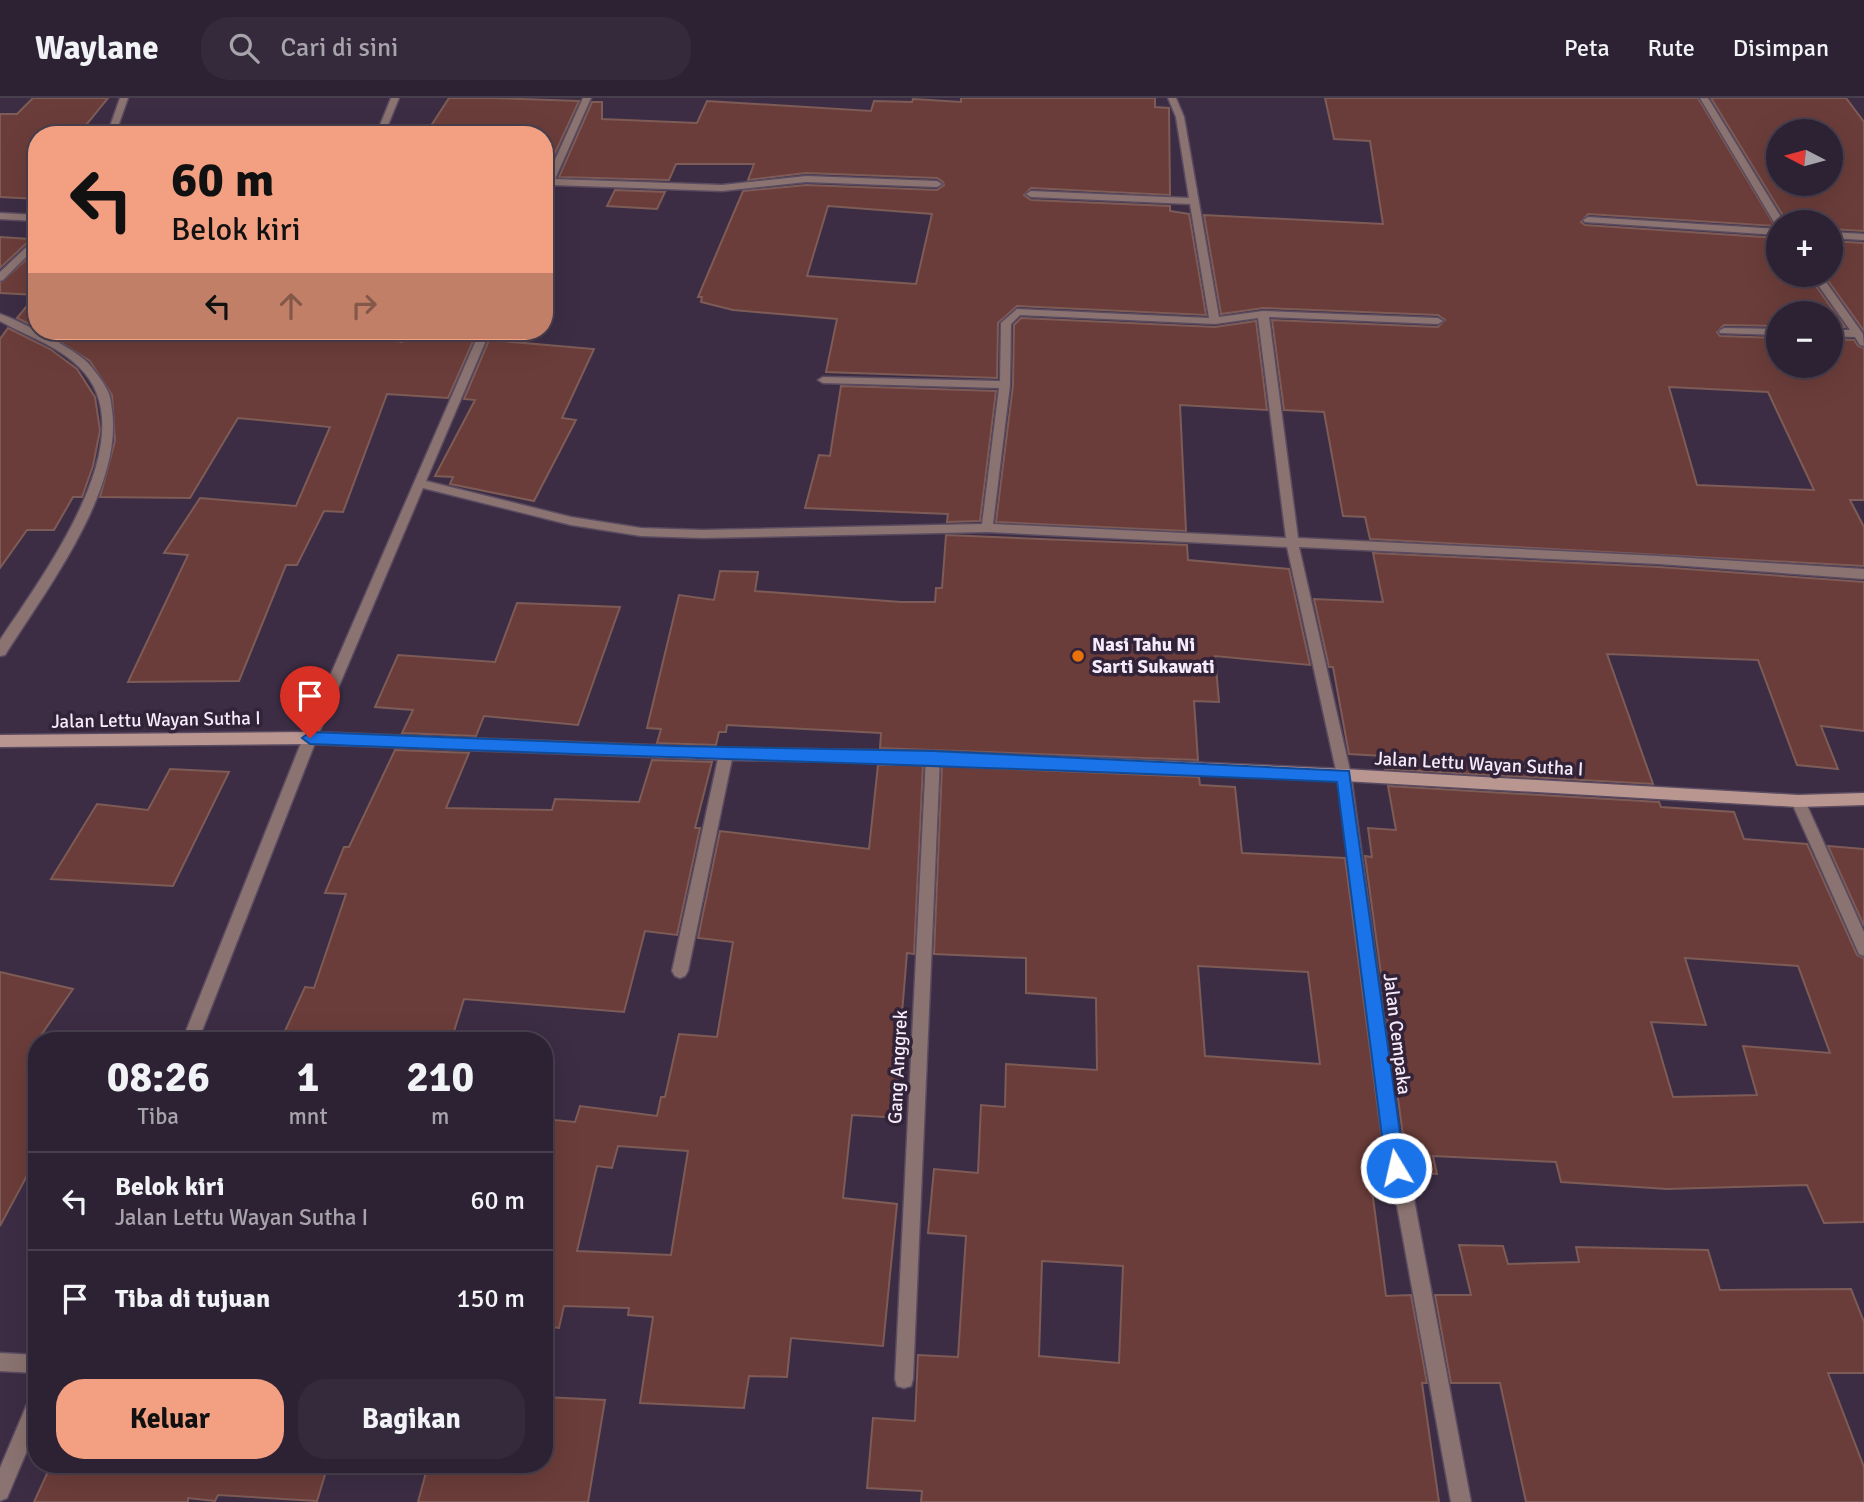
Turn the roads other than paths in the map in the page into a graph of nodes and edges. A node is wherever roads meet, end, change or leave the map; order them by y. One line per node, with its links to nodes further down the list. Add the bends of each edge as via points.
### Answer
1 (124, 98): 6 (street)
2 (395, 98): 7 (street)
3 (586, 98): 8 (street)
4 (1172, 98): 12 (street, via 1180,117)
5 (1704, 98): 13 (street)
6 (114, 126)
7 (384, 126)
8 (553, 175)
9 (553, 182): 10 (street, via 722,188 814,179)
10 (937, 184)
11 (1031, 194): 12 (street)
12 (1193, 201): 25 (street)
13 (1772, 210)
14 (0, 216): 15 (street)
15 (28, 218)
16 (1588, 220): 17 (street)
17 (1766, 231)
18 (1843, 236): 19 (street)
19 (1864, 237)
20 (28, 249): 21 (street)
21 (0, 278)
22 (1825, 287): 31 (street)
23 (1264, 314): 25 (street); 26 (street); 38 (street, Jalan Cempaka)
24 (0, 317): 29 (street)
25 (1215, 321): 35 (street, via 1017,312 1006,323)
26 (1438, 321)
27 (1724, 331): 28 (street)
28 (1766, 332)
29 (28, 333)
30 (1843, 335): 31 (street)
31 (1861, 338)
32 (40, 340): 40 (street, via 83,365 104,392 110,437 93,494)
33 (481, 340): 36 (street)
34 (823, 380): 35 (street)
35 (1005, 385): 37 (street)
36 (420, 484): 37 (street, via 570,521 641,532); 41 (street)
37 (987, 528): 38 (street)
38 (1292, 542): 39 (street); 45 (street, Jalan Cempaka)
39 (1864, 574)
40 (0, 651)
41 (310, 738): 42 (street, Jalan Lettu Wayan Sutha I); 43 (street, Jalan Lettu Wayan Sutha I); 50 (street)
42 (0, 741)
43 (726, 754): 44 (street, Jalan Lettu Wayan Sutha I); 49 (street)
44 (933, 757): 45 (street, Jalan Lettu Wayan Sutha I); 53 (street, Gang Anggrek)
45 (1344, 775): 47 (street, Jalan Lettu Wayan Sutha I); 56 (street, Jalan Cempaka, via 1384,1097)
46 (1864, 799): 47 (street, Jalan Lettu Wayan Sutha I)
47 (1798, 801): 48 (street)
48 (1864, 949)
49 (680, 971)
50 (194, 1032)
51 (0, 1362): 52 (street)
52 (28, 1364)
53 (904, 1379)
54 (28, 1425): 55 (street)
55 (0, 1492)
56 (1461, 1502)

